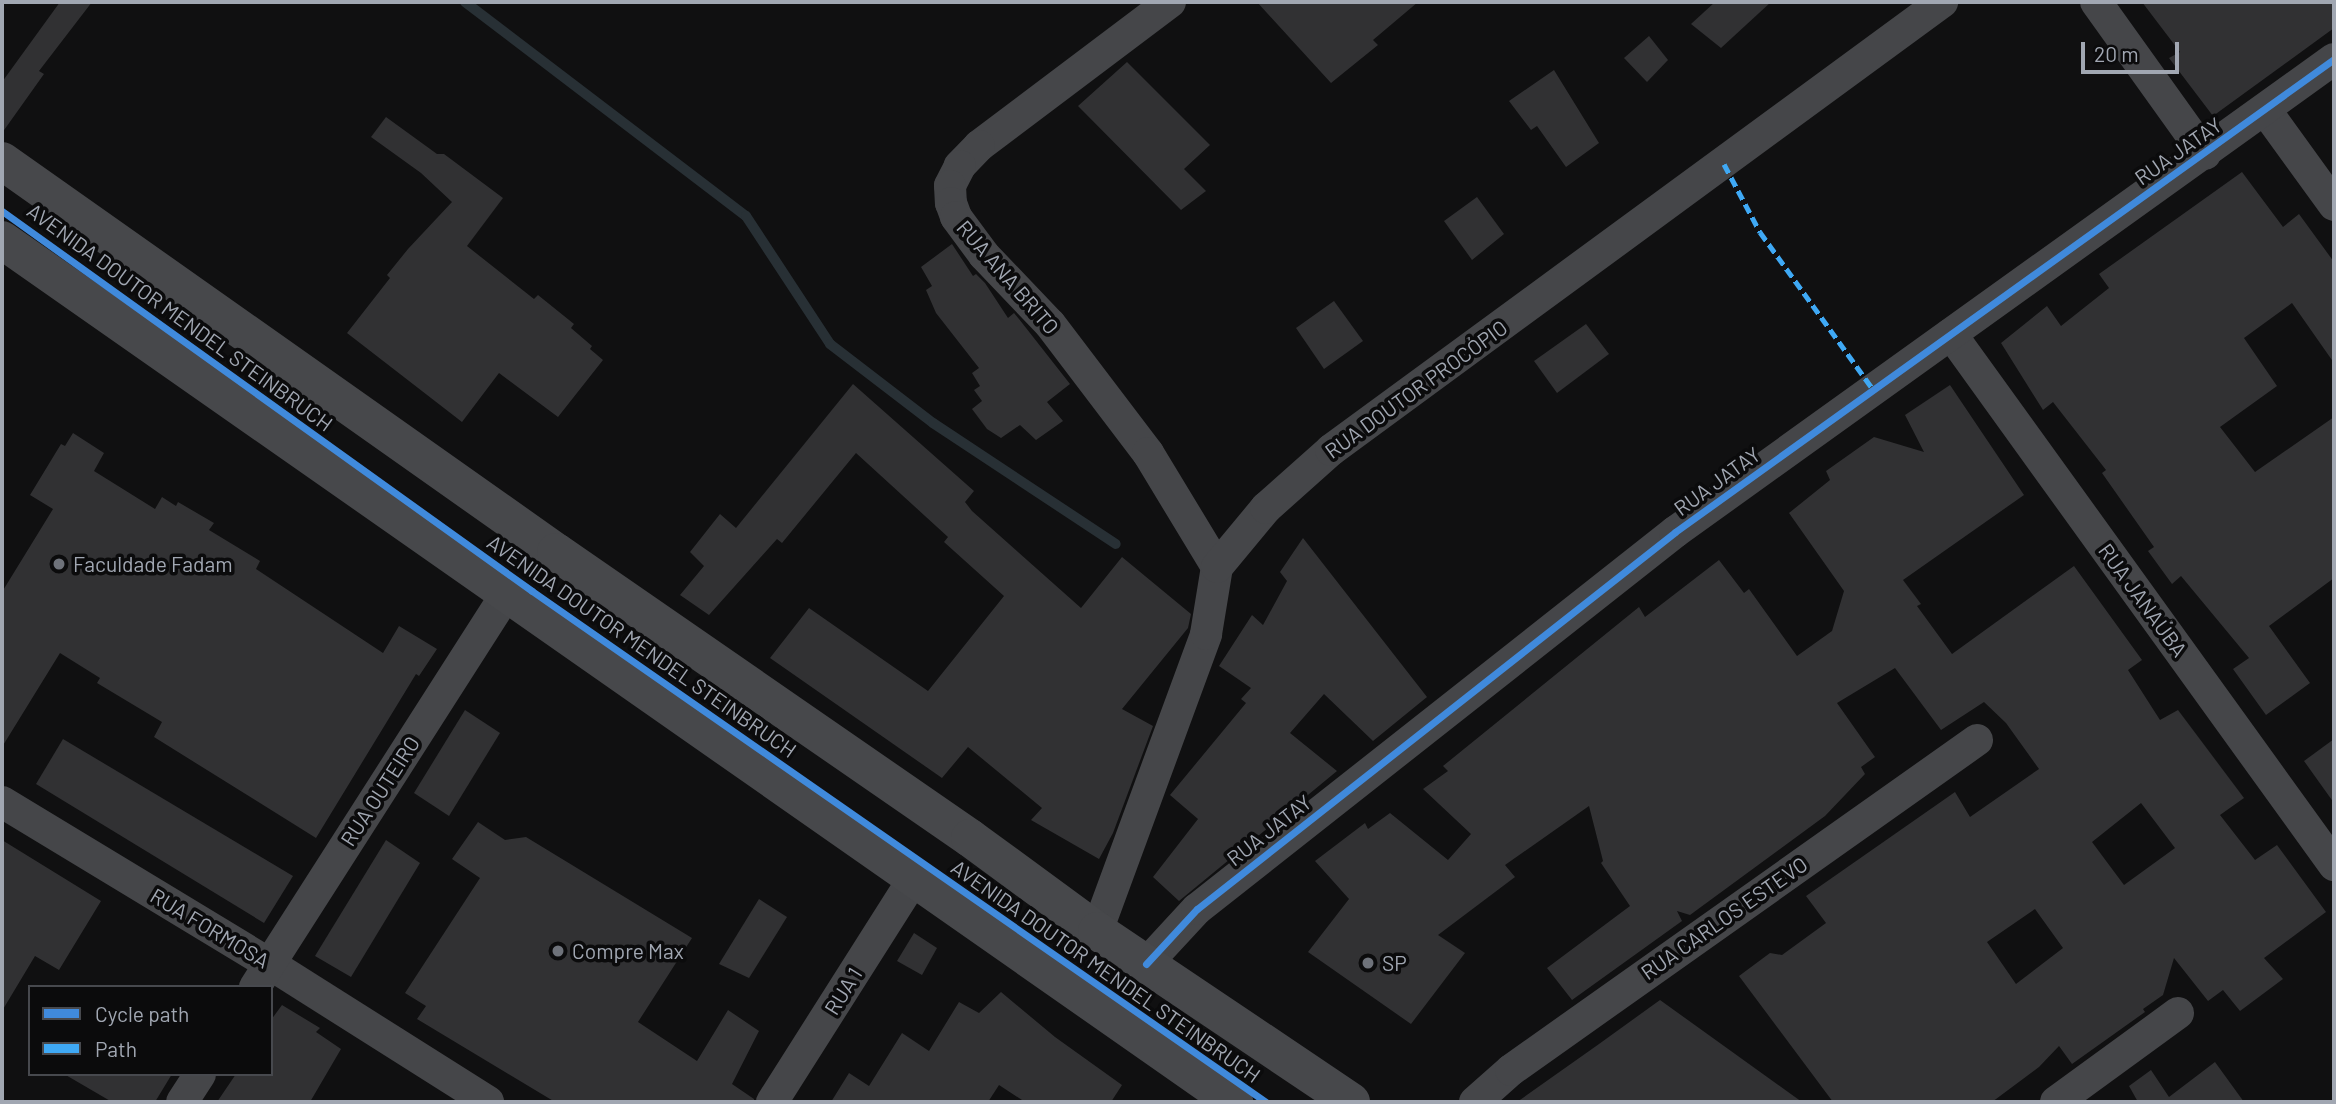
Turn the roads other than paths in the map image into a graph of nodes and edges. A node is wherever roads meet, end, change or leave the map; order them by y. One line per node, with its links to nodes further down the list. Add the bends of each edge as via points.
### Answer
1 (1170, 2): 11 (street, RUA ANA BRITO, via 979,146 960,166 950,186 951,203 984,255 1050,324 1148,453)
2 (1942, 2): 11 (street, RUA DOUTOR PROCÓPIO, via 1331,450 1266,508)
3 (2096, 2): 6 (street)
4 (2334, 59): 5 (street, RUA JATAY)
5 (2266, 111): 6 (street, RUA JATAY); 8 (street)
6 (2205, 154): 10 (street, RUA JATAY)
7 (2, 161): 17 (highway, AVENIDA DOUTOR MENDEL STEINBRUCH)
8 (2334, 205)
9 (2, 240): 12 (highway, AVENIDA DOUTOR MENDEL STEINBRUCH)
10 (1951, 334): 15 (street, RUA JANAÚBA); 18 (street, RUA JATAY, via 1664,541 1197,909)
11 (1217, 567): 17 (street, via 1206,634)
12 (506, 594): 16 (highway, AVENIDA DOUTOR MENDEL STEINBRUCH); 19 (street, RUA OUTEIRO)
13 (1978, 740): 27 (street, RUA CARLOS ESTEVO, via 1511,1069)
14 (2, 802): 19 (street, RUA FORMOSA)
15 (2334, 866)
16 (913, 880): 24 (street, RUA 1); 25 (highway, AVENIDA DOUTOR MENDEL STEINBRUCH)
17 (1097, 931): 18 (highway, AVENIDA DOUTOR MENDEL STEINBRUCH)
18 (1146, 964): 26 (highway, AVENIDA DOUTOR MENDEL STEINBRUCH)
19 (262, 975): 23 (street, RUA FORMOSA)
20 (2178, 1013): 28 (street)
21 (199, 1076): 22 (street)
22 (182, 1102)
23 (488, 1102)
24 (772, 1102)
25 (1234, 1102)
26 (1351, 1102)
27 (1475, 1102)
28 (2056, 1102)

